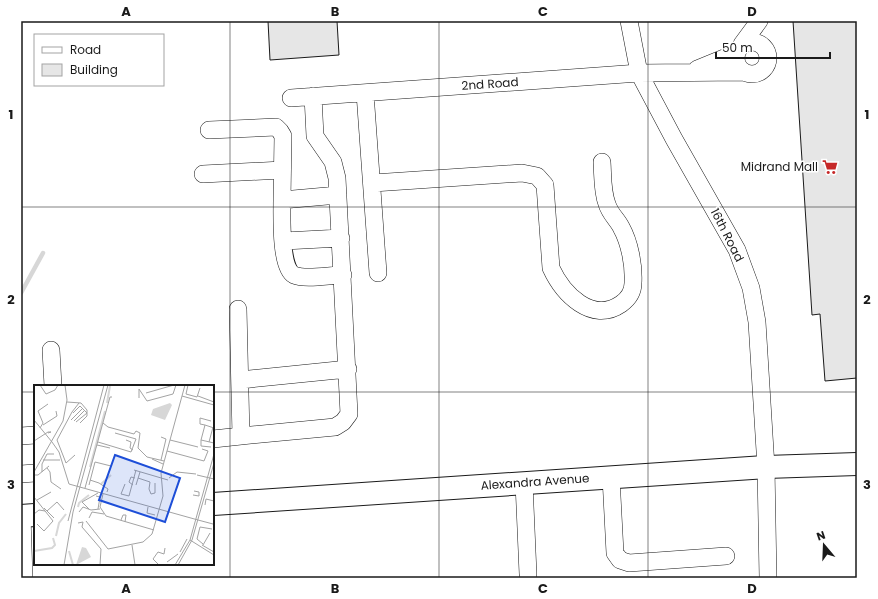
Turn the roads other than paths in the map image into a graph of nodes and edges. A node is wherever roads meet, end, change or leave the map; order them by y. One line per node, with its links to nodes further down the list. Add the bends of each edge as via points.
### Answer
1 (629, 21): 8 (street, 16th Road)
2 (759, 21): 5 (street)
3 (768, 21): 4 (street)
4 (761, 44): 5 (street, via 752,41); 7 (street, via 768,58 764,68 755,74)
5 (739, 49): 6 (street, 2nd Road); 7 (street, via 736,64)
6 (689, 72): 7 (street, 2nd Road); 8 (street, 2nd Road)
7 (744, 72)
8 (639, 73): 9 (street, 2nd Road); 33 (street, 16th Road, via 737,250 750,288 757,322)
9 (365, 93): 10 (street, 2nd Road); 16 (street)
10 (313, 96): 11 (street, 2nd Road); 17 (street, via 315,136 333,162 338,178)
11 (291, 98)
12 (209, 130): 14 (street, via 276,127 283,136)
13 (602, 162): 16 (street, via 607,204 629,245 633,284 626,301 614,309 599,311 581,306 556,279 551,268 545,185 537,176 522,173)
14 (282, 170): 15 (street); 18 (street)
15 (203, 174)
16 (373, 183): 21 (street)
17 (338, 195): 18 (street); 19 (street)
18 (282, 200): 20 (street)
19 (341, 238): 20 (street); 22 (street)
20 (284, 241): 22 (street, via 285,261 293,275)
21 (378, 272)
22 (343, 275): 25 (street)
23 (238, 309): 26 (street)
24 (51, 350): 27 (street)
25 (348, 370): 26 (street); 30 (street, via 349,414 343,422 335,426)
26 (240, 380): 30 (street)
27 (53, 385)
28 (34, 435): 29 (street)
29 (21, 436)
30 (241, 436): 31 (street)
31 (214, 439)
32 (857, 464): 33 (main road, Alexandra Avenue)
33 (766, 467): 36 (main road, Alexandra Avenue); 43 (street, 16th Road)
34 (34, 473): 35 (street)
35 (21, 474)
36 (611, 477): 37 (main road, Alexandra Avenue); 40 (street, via 615,553 620,560 629,562)
37 (524, 483): 38 (main road, Alexandra Avenue); 41 (street)
38 (214, 504)
39 (26, 516): 42 (street)
40 (726, 556)
41 (528, 574)
42 (24, 578)
43 (768, 578)

